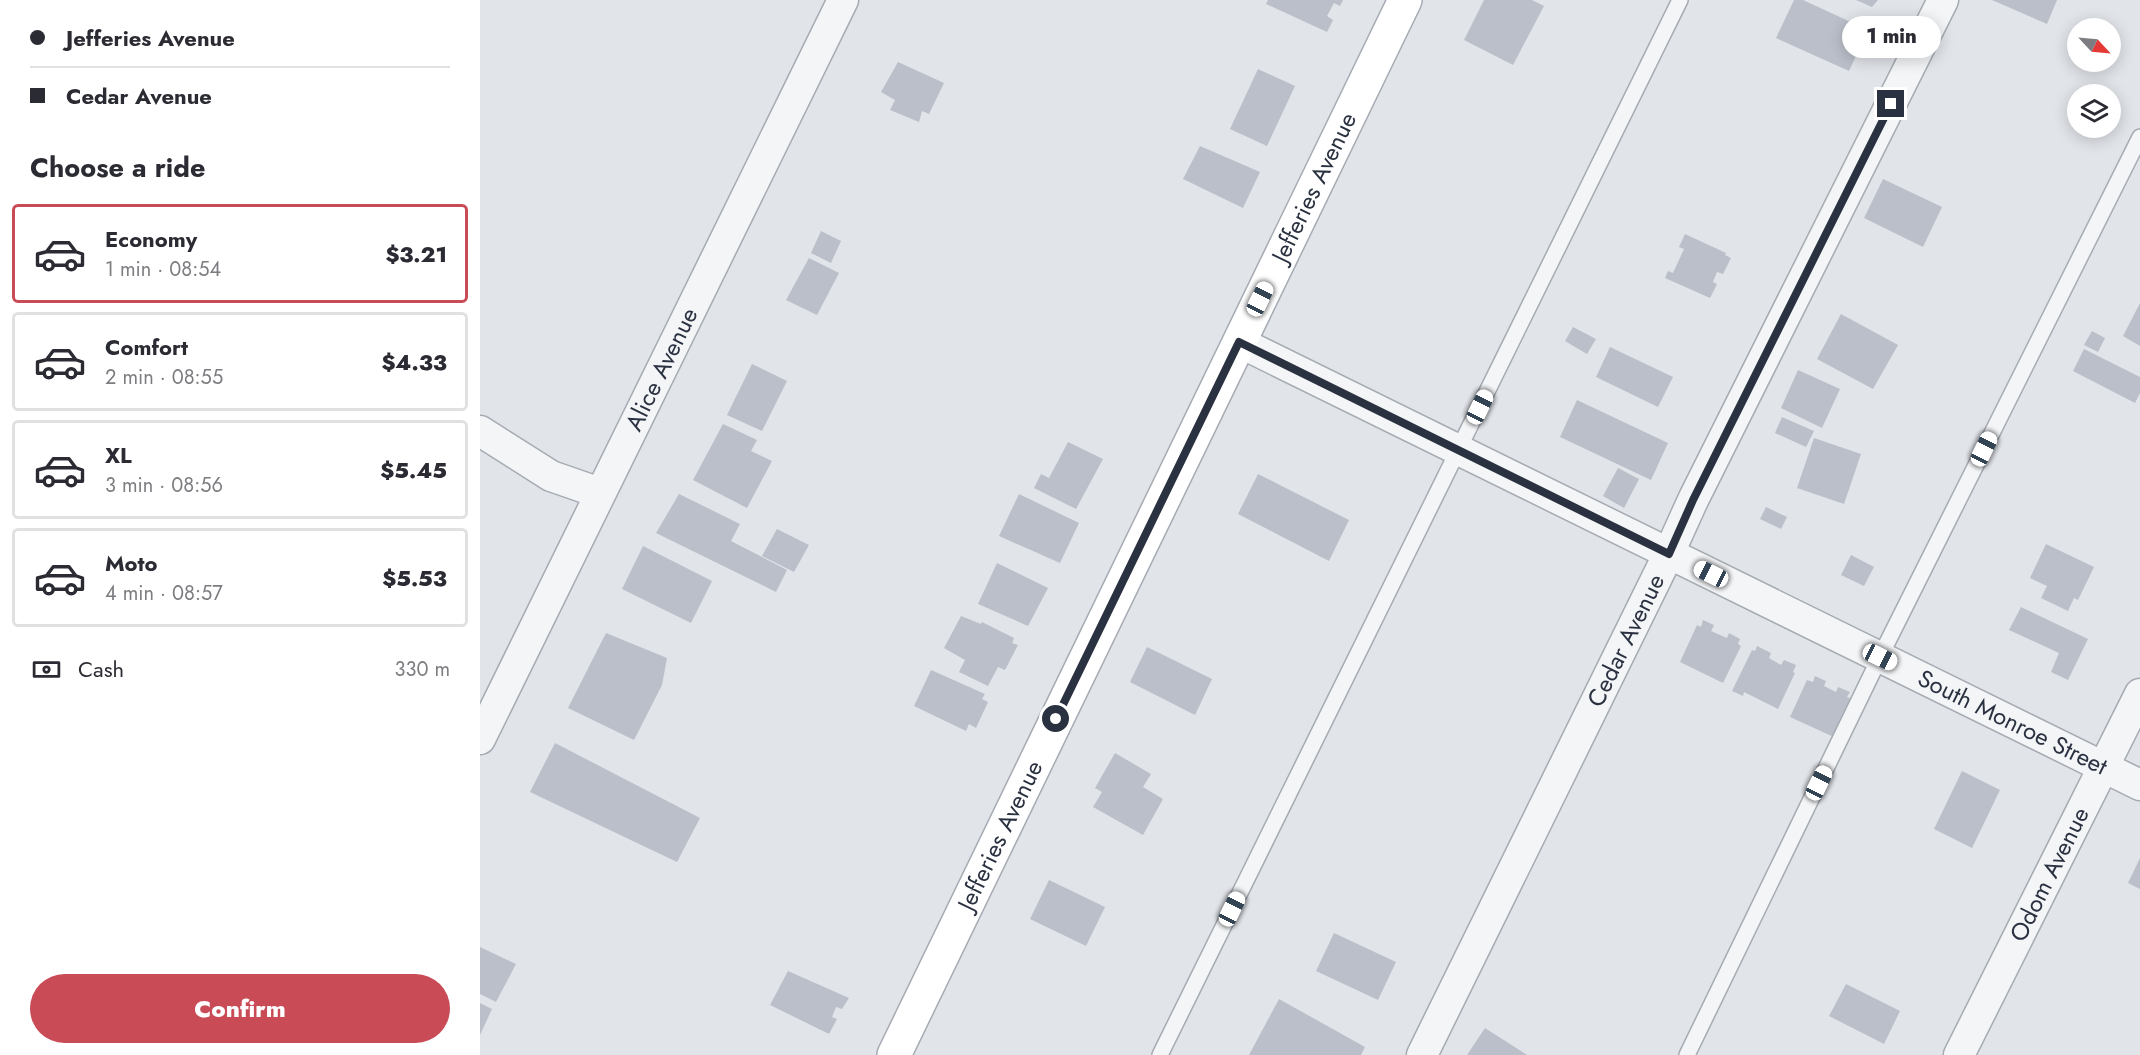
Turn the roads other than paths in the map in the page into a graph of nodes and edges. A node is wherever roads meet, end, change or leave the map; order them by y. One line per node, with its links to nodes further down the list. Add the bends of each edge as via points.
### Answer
1 (843, 0): 9 (street, Alice Avenue)
2 (1405, 0): 6 (street, Jefferies Avenue)
3 (1680, 0): 8 (lane)
4 (1943, 0): 10 (street, Cedar Avenue)
5 (2140, 137): 11 (lane)
6 (1239, 342): 8 (street, South Monroe Street); 16 (street, Jefferies Avenue)
7 (480, 431): 9 (street, via 551,476)
8 (1459, 450): 10 (street, South Monroe Street); 17 (lane)
9 (600, 493): 13 (street, Alice Avenue)
10 (1669, 554): 11 (street, South Monroe Street); 18 (street, Cedar Avenue)
11 (1880, 657): 14 (street, South Monroe Street); 19 (lane)
12 (2140, 694): 14 (street, Odom Avenue)
13 (480, 739)
14 (2103, 767): 15 (street, South Monroe Street); 20 (street, Odom Avenue)
15 (2140, 785)
16 (894, 1055)
17 (1160, 1055)
18 (1422, 1055)
19 (1687, 1055)
20 (1959, 1055)

